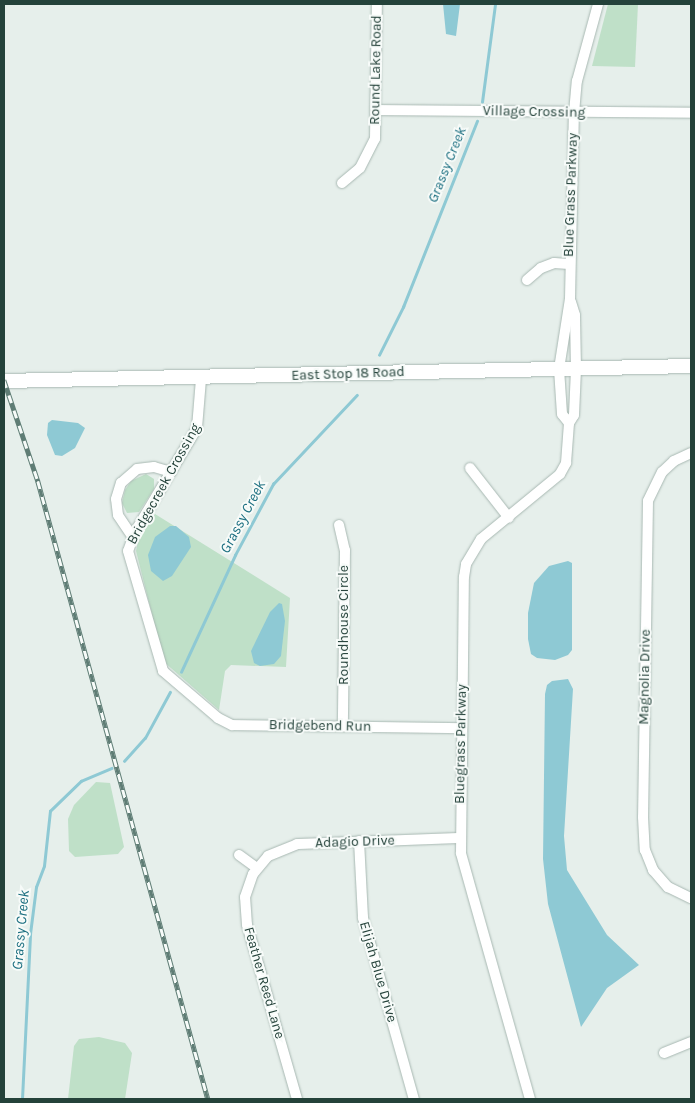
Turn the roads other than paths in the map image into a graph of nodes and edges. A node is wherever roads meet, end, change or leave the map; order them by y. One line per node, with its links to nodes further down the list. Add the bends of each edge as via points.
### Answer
1 (377, 4): 3 (street, Round Lake Road)
2 (598, 4): 4 (street, Blue Grass Parkway, via 577,81)
3 (377, 110): 4 (street, Village Crossing); 6 (street, Round Lake Road, via 370,154 360,168)
4 (574, 113): 5 (street, Village Crossing); 7 (street, Blue Grass Parkway)
5 (691, 113)
6 (342, 183)
7 (569, 264): 8 (street, via 547,266); 9 (street, Blue Grass Parkway)
8 (527, 280)
9 (570, 299): 11 (street, Blue Grass Parkway); 12 (street, Blue Grass Parkway, via 575,315)
10 (691, 366): 12 (street, East Stop 18 Road)
11 (560, 369): 12 (street, East Stop 18 Road); 13 (street, East Stop 18 Road); 15 (street, Bluegrass Parkway, via 562,414)
12 (576, 369): 15 (street, Bluegrass Parkway, via 574,415)
13 (201, 379): 14 (street, East Stop 18 Road); 18 (street, Bridgecreek Crossing, via 200,422)
14 (4, 381)
15 (569, 423): 19 (street, Bluegrass Parkway, via 568,454 560,474)
16 (691, 453): 29 (street, Magnolia Drive, via 674,461 662,472 648,501 644,835 649,864 657,876 675,891)
17 (470, 468): 19 (street)
18 (171, 472): 21 (street, Bridgecreek Crossing); 21 (street, via 154,467 137,469 121,483 116,499 118,515)
19 (508, 518): 24 (street, Bluegrass Parkway, via 481,539 464,570)
20 (339, 525): 23 (street, Roundhouse Circle, via 344,550)
21 (132, 536): 22 (street, Bridgecreek Crossing, via 128,558)
22 (164, 673): 23 (street, Bridgebend Run, via 218,718 232,725)
23 (343, 726): 24 (street, Bridgebend Run)
24 (461, 728): 25 (street, Bluegrass Parkway)
25 (460, 838): 26 (street, Adagio Drive); 34 (street, Bluegrass Parkway, via 464,867)
26 (359, 841): 28 (street, Adagio Drive, via 297,844 268,856); 33 (street, Elijah Blue Drive, via 363,918)
27 (239, 855): 28 (street)
28 (257, 868): 32 (street, Feather Reed Lane, via 245,897 247,925)
29 (691, 898)
30 (691, 1042): 31 (street)
31 (664, 1053)
32 (297, 1099)
33 (414, 1099)
34 (530, 1099)

